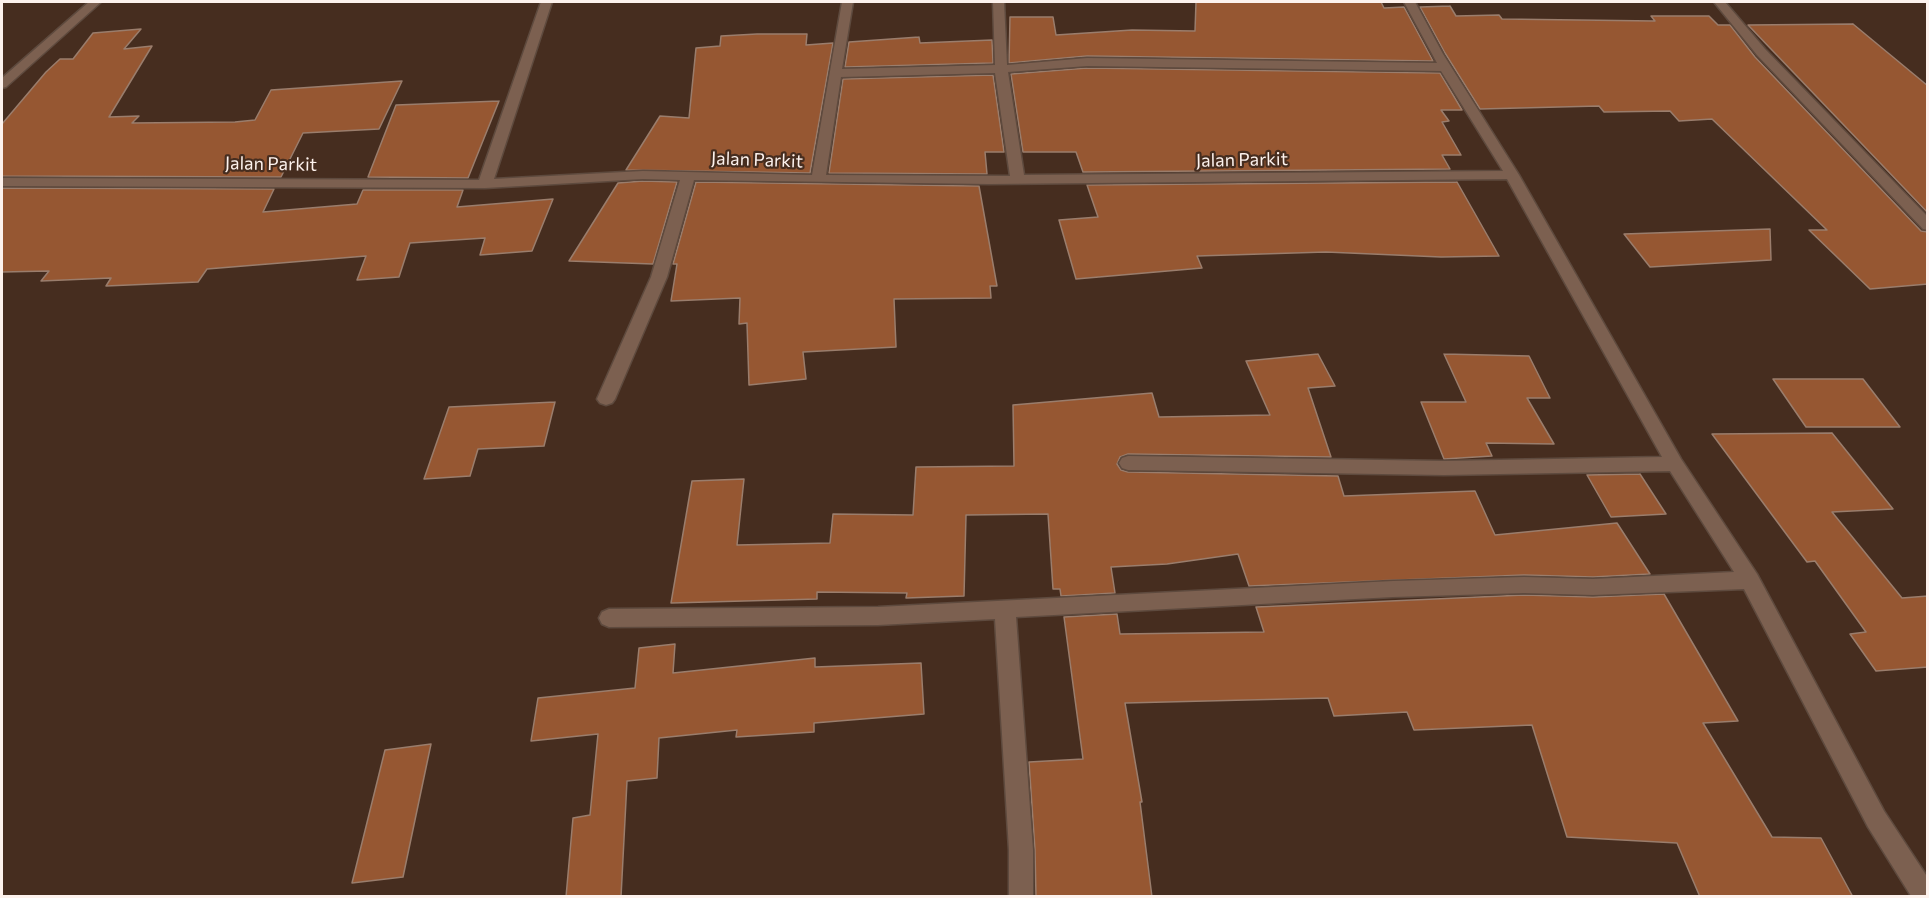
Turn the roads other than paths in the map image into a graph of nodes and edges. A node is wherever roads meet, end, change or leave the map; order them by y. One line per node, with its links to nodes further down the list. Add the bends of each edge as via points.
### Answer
1 (95, 2): 10 (street)
2 (546, 2): 16 (street)
3 (847, 2): 9 (street)
4 (998, 2): 8 (street)
5 (1410, 2): 7 (street)
6 (1719, 2): 17 (street, via 1761,52)
7 (1446, 67): 8 (street, via 1087,63); 11 (street)
8 (1000, 69): 9 (street); 13 (street)
9 (835, 73): 14 (street)
10 (2, 84)
11 (1512, 175): 13 (street, Jalan Parkit); 20 (street)
12 (688, 176): 14 (street, Jalan Parkit); 16 (street, Jalan Parkit); 18 (street, via 659,277)
13 (1018, 179): 14 (street, Jalan Parkit)
14 (818, 180)
15 (2, 182): 16 (street, Jalan Parkit)
16 (485, 184)
17 (1928, 226)
18 (606, 399)
19 (1128, 463): 20 (street, via 1444,468)
20 (1675, 464): 21 (street)
21 (1750, 579): 22 (street, via 1593,587 1393,589); 25 (street, via 1876,819)
22 (1005, 611): 23 (street); 24 (street)
23 (609, 618)
24 (1021, 897)
25 (1925, 897)

